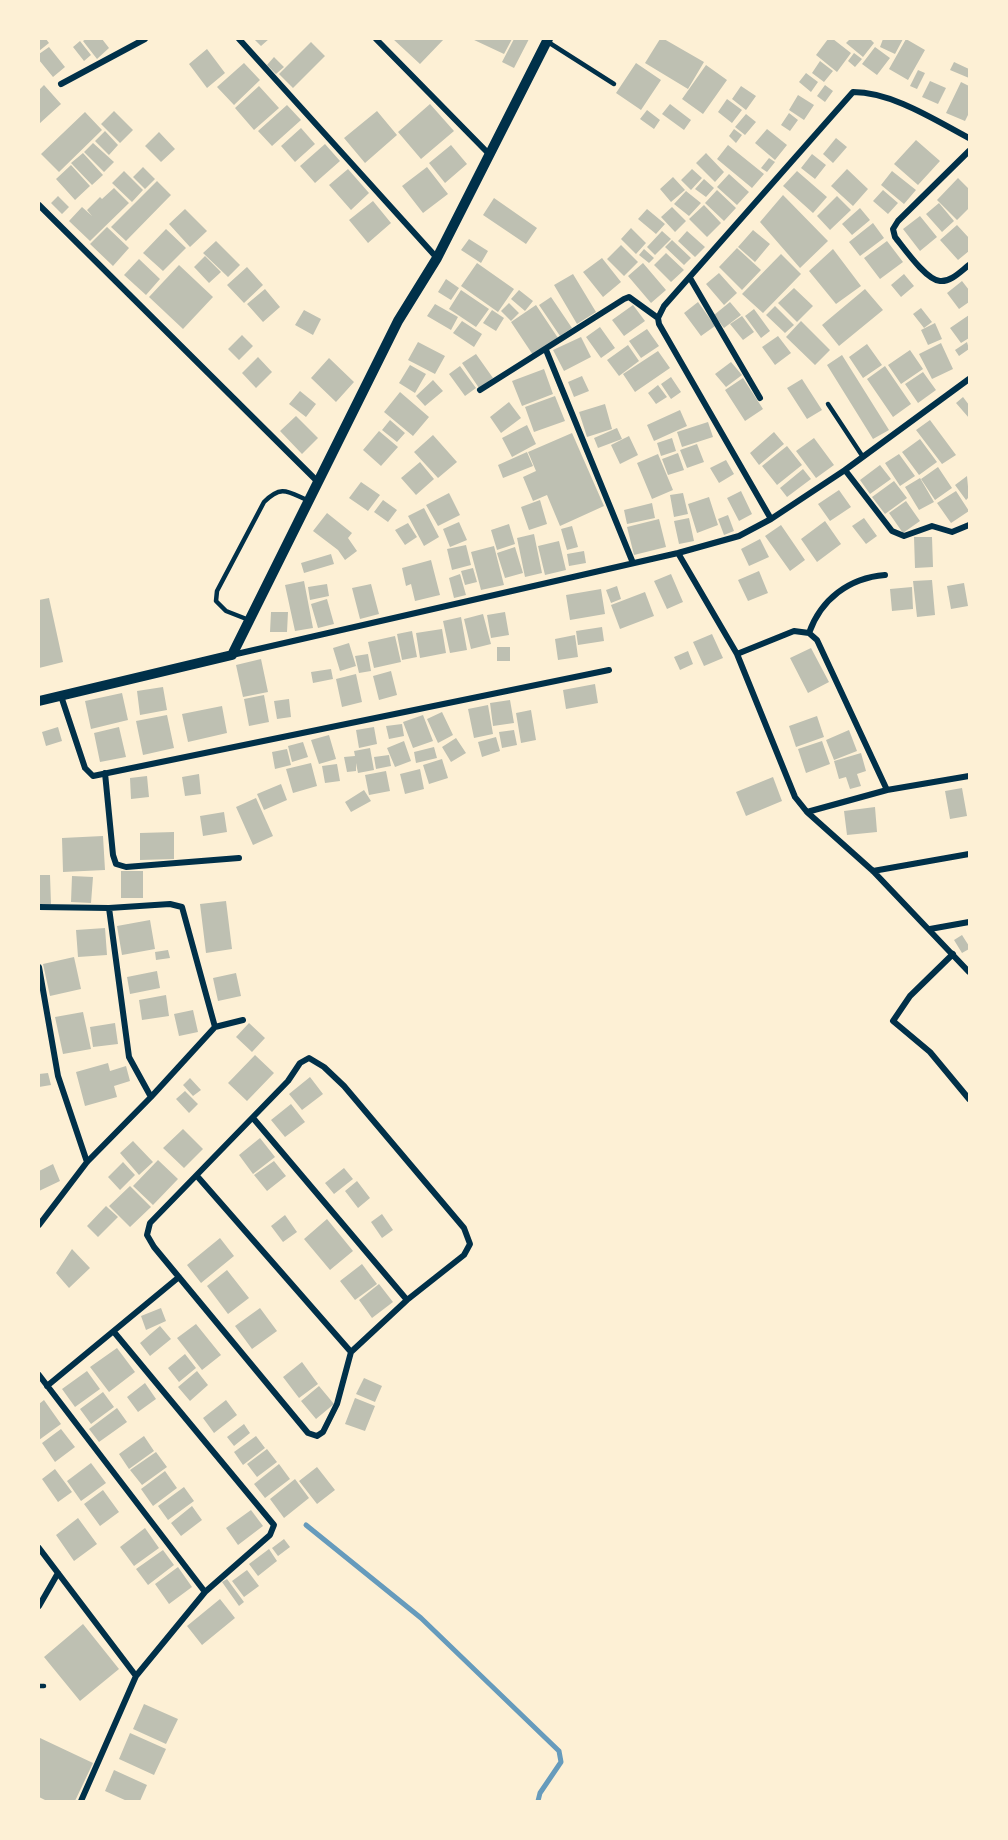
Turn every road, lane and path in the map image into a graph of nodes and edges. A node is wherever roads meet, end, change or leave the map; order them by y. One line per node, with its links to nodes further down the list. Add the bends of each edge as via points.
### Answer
1 (145, 39): 5 (street)
2 (239, 39): 11 (street)
3 (376, 39): 9 (street)
4 (547, 40): 6 (lane); 9 (street)
5 (61, 84)
6 (614, 84)
7 (969, 138): 13 (street, via 901,103 853,92)
8 (969, 151): 12 (street, via 893,229 895,237 929,277 940,281 955,277)
9 (489, 154): 11 (street)
10 (39, 205): 22 (street)
11 (437, 258): 22 (street, via 398,321)
12 (969, 265)
13 (690, 278): 14 (street); 18 (street)
14 (658, 318): 15 (street, via 629,297); 24 (street)
15 (546, 350): 17 (street); 27 (street)
16 (969, 379): 20 (street)
17 (480, 390)
18 (760, 398)
19 (828, 404): 20 (lane)
20 (864, 457): 21 (street)
21 (845, 470): 24 (street); 25 (street, via 892,531 904,536 932,526 952,532)
22 (318, 482): 23 (street)
23 (309, 501): 29 (street); 29 (lane, via 284,490 264,502 217,591 220,606)
24 (771, 519): 26 (street, via 739,536)
25 (969, 525)
26 (678, 552): 27 (street); 31 (street)
27 (633, 563): 32 (street)
28 (885, 575): 30 (street, via 858,580 839,591 822,607)
29 (249, 620): 32 (street)
30 (809, 633): 31 (street, via 794,631); 38 (street, via 817,640)
31 (737, 654): 39 (street, via 795,797)
32 (232, 655): 34 (street)
33 (609, 670): 36 (street)
34 (61, 696): 35 (street); 36 (street, via 86,768 93,776)
35 (39, 700)
36 (105, 773): 41 (street, via 116,864 126,867)
37 (969, 776): 38 (street)
38 (886, 790): 39 (street)
39 (807, 812): 42 (street)
40 (969, 854): 42 (street)
41 (239, 858)
42 (873, 871): 46 (street)
43 (39, 907): 44 (street)
44 (109, 908): 51 (street, via 170,904 182,907); 52 (street, via 129,1057)
45 (969, 922): 46 (street)
46 (930, 929): 47 (street)
47 (953, 954): 49 (street); 53 (street, via 910,996 893,1021 930,1052)
48 (39, 967): 55 (street, via 58,1076)
49 (969, 972)
50 (243, 1020): 51 (street)
51 (215, 1027): 52 (street)
52 (151, 1097): 55 (street)
53 (969, 1099)
54 (252, 1118): 56 (street); 59 (street); 59 (street, via 300,1063 309,1058 344,1086 464,1228 470,1244 464,1255)
55 (87, 1162): 57 (street)
56 (197, 1176): 58 (street, via 150,1223 147,1235); 61 (street)
57 (39, 1225)
58 (178, 1277): 60 (street); 61 (street, via 308,1433 317,1436 323,1432 337,1404)
59 (407, 1300): 61 (street)
60 (114, 1332): 63 (street); 66 (street, via 274,1525 270,1535)
61 (351, 1352)
62 (39, 1375): 63 (street)
63 (47, 1386): 66 (street)
64 (39, 1548): 65 (street)
65 (57, 1572): 67 (street); 68 (street)
66 (205, 1592): 68 (street)
67 (39, 1606)
68 (136, 1676): 69 (street)
69 (81, 1801)

